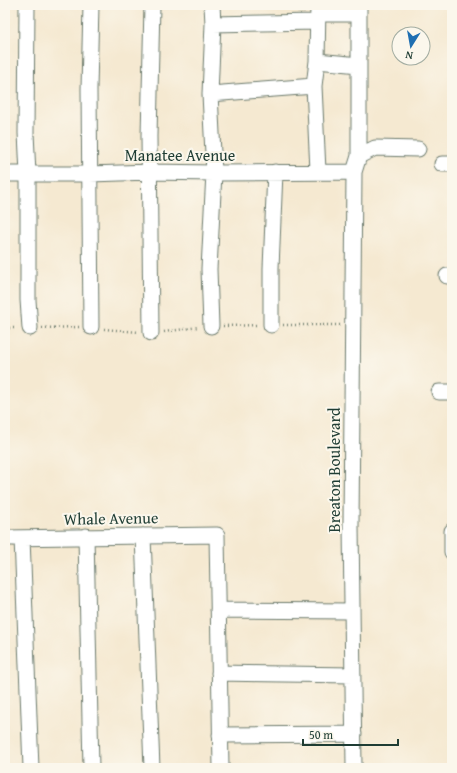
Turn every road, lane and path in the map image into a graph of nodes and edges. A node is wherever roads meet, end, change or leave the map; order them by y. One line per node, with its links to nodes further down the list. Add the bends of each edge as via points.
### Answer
1 (27, 5): 20 (street)
2 (91, 5): 21 (street)
3 (152, 5): 15 (street)
4 (212, 5): 7 (street)
5 (359, 9): 6 (street); 9 (street, Breaton Boulevard)
6 (318, 14): 7 (street); 8 (street)
7 (213, 24): 11 (street)
8 (317, 61): 9 (street); 10 (street)
9 (360, 65): 13 (street, Breaton Boulevard)
10 (314, 86): 11 (street); 14 (street)
11 (210, 94): 18 (street)
12 (418, 149): 13 (street, via 375,148)
13 (359, 156): 17 (street, Breaton Boulevard)
14 (318, 171): 16 (street, Manatee Avenue); 17 (street, Manatee Avenue)
15 (150, 172): 18 (street, Manatee Avenue); 21 (street, Manatee Avenue); 28 (street)
16 (275, 172): 18 (street, Manatee Avenue); 22 (street)
17 (354, 172): 24 (street, Breaton Boulevard)
18 (214, 173): 23 (street, via 209,269)
19 (5, 174): 20 (street, Manatee Avenue)
20 (28, 174): 21 (street, Manatee Avenue); 27 (street)
21 (90, 174): 25 (street)
22 (271, 325): 23 (path); 24 (path)
23 (211, 326): 28 (path)
24 (353, 326): 36 (street, Breaton Boulevard)
25 (91, 327): 27 (path); 28 (path)
26 (5, 328): 27 (path)
27 (30, 328)
28 (151, 333)
29 (452, 531): 34 (street)
30 (86, 536): 31 (street, Whale Avenue); 33 (street, Whale Avenue); 42 (street)
31 (143, 536): 35 (street, Whale Avenue, via 217,535); 43 (street)
32 (5, 538): 33 (street, Whale Avenue)
33 (22, 538): 41 (street)
34 (452, 552)
35 (218, 610): 36 (street); 37 (street)
36 (352, 611): 38 (street, Breaton Boulevard)
37 (219, 673): 38 (street); 40 (street)
38 (353, 675): 39 (street, Breaton Boulevard)
39 (354, 734): 40 (street); 45 (street, Breaton Boulevard)
40 (220, 735): 44 (street)
41 (31, 768)
42 (91, 768)
43 (152, 768)
44 (220, 768)
45 (354, 768)

